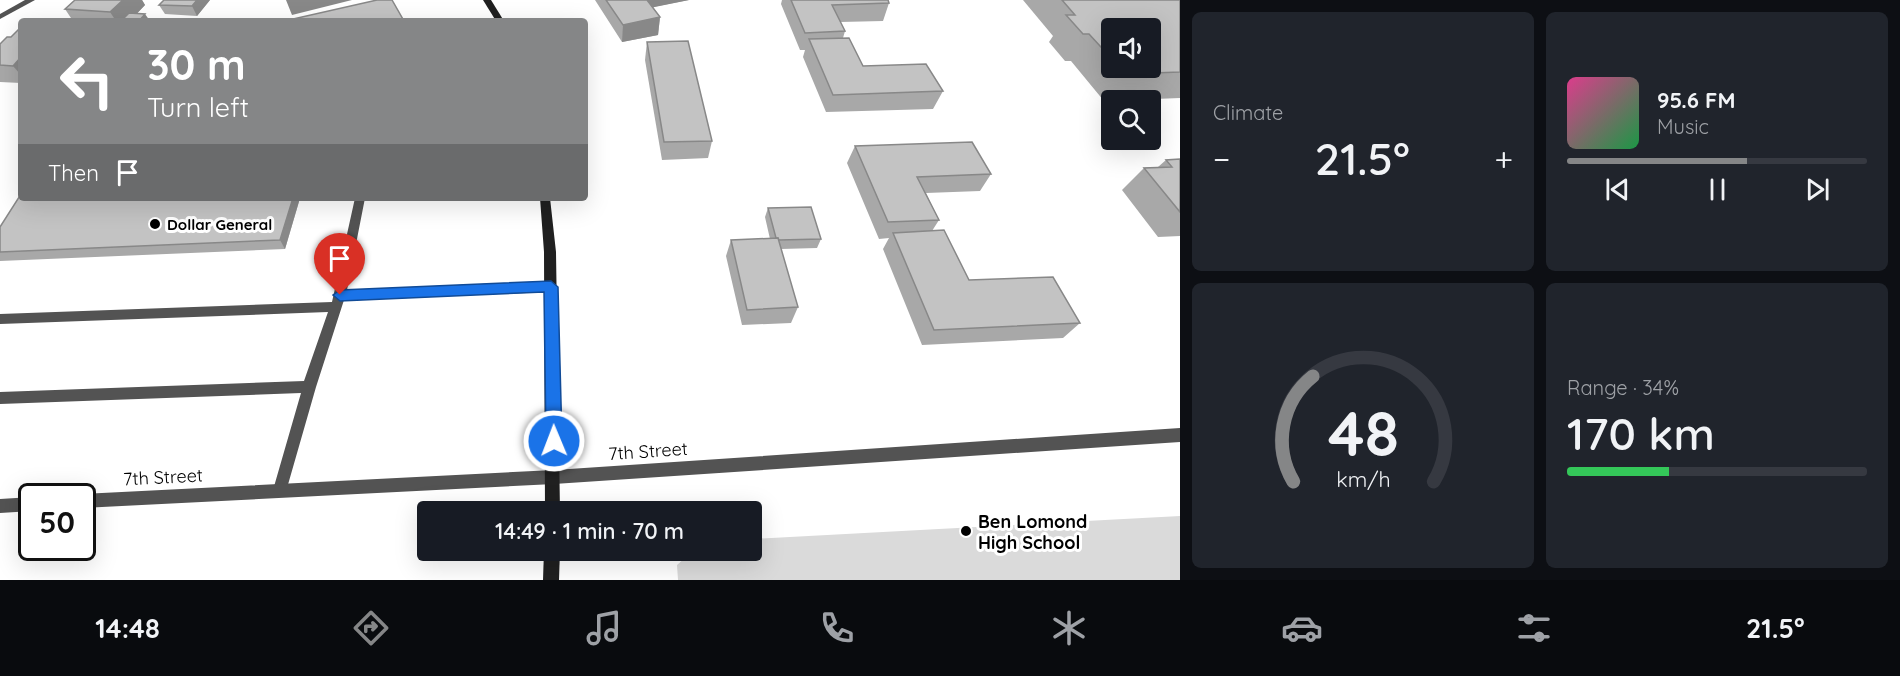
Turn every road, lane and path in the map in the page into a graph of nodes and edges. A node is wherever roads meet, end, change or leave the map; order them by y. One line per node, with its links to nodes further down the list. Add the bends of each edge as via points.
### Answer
1 (31, 0): 3 (street)
2 (487, 0): 4 (main road)
3 (0, 17)
4 (498, 18)
5 (359, 201): 8 (street)
6 (545, 201): 7 (main road)
7 (551, 287): 8 (street); 13 (main road)
8 (337, 301): 9 (street); 10 (street)
9 (0, 319)
10 (309, 387): 11 (street); 14 (street)
11 (0, 398)
12 (1180, 435): 13 (street, 7th Street)
13 (554, 477): 14 (street, 7th Street); 16 (main road)
14 (280, 490): 15 (street, 7th Street)
15 (96, 500)
16 (553, 501)
17 (18, 505): 18 (street)
18 (0, 506)
19 (551, 561): 20 (main road)
20 (550, 580)

